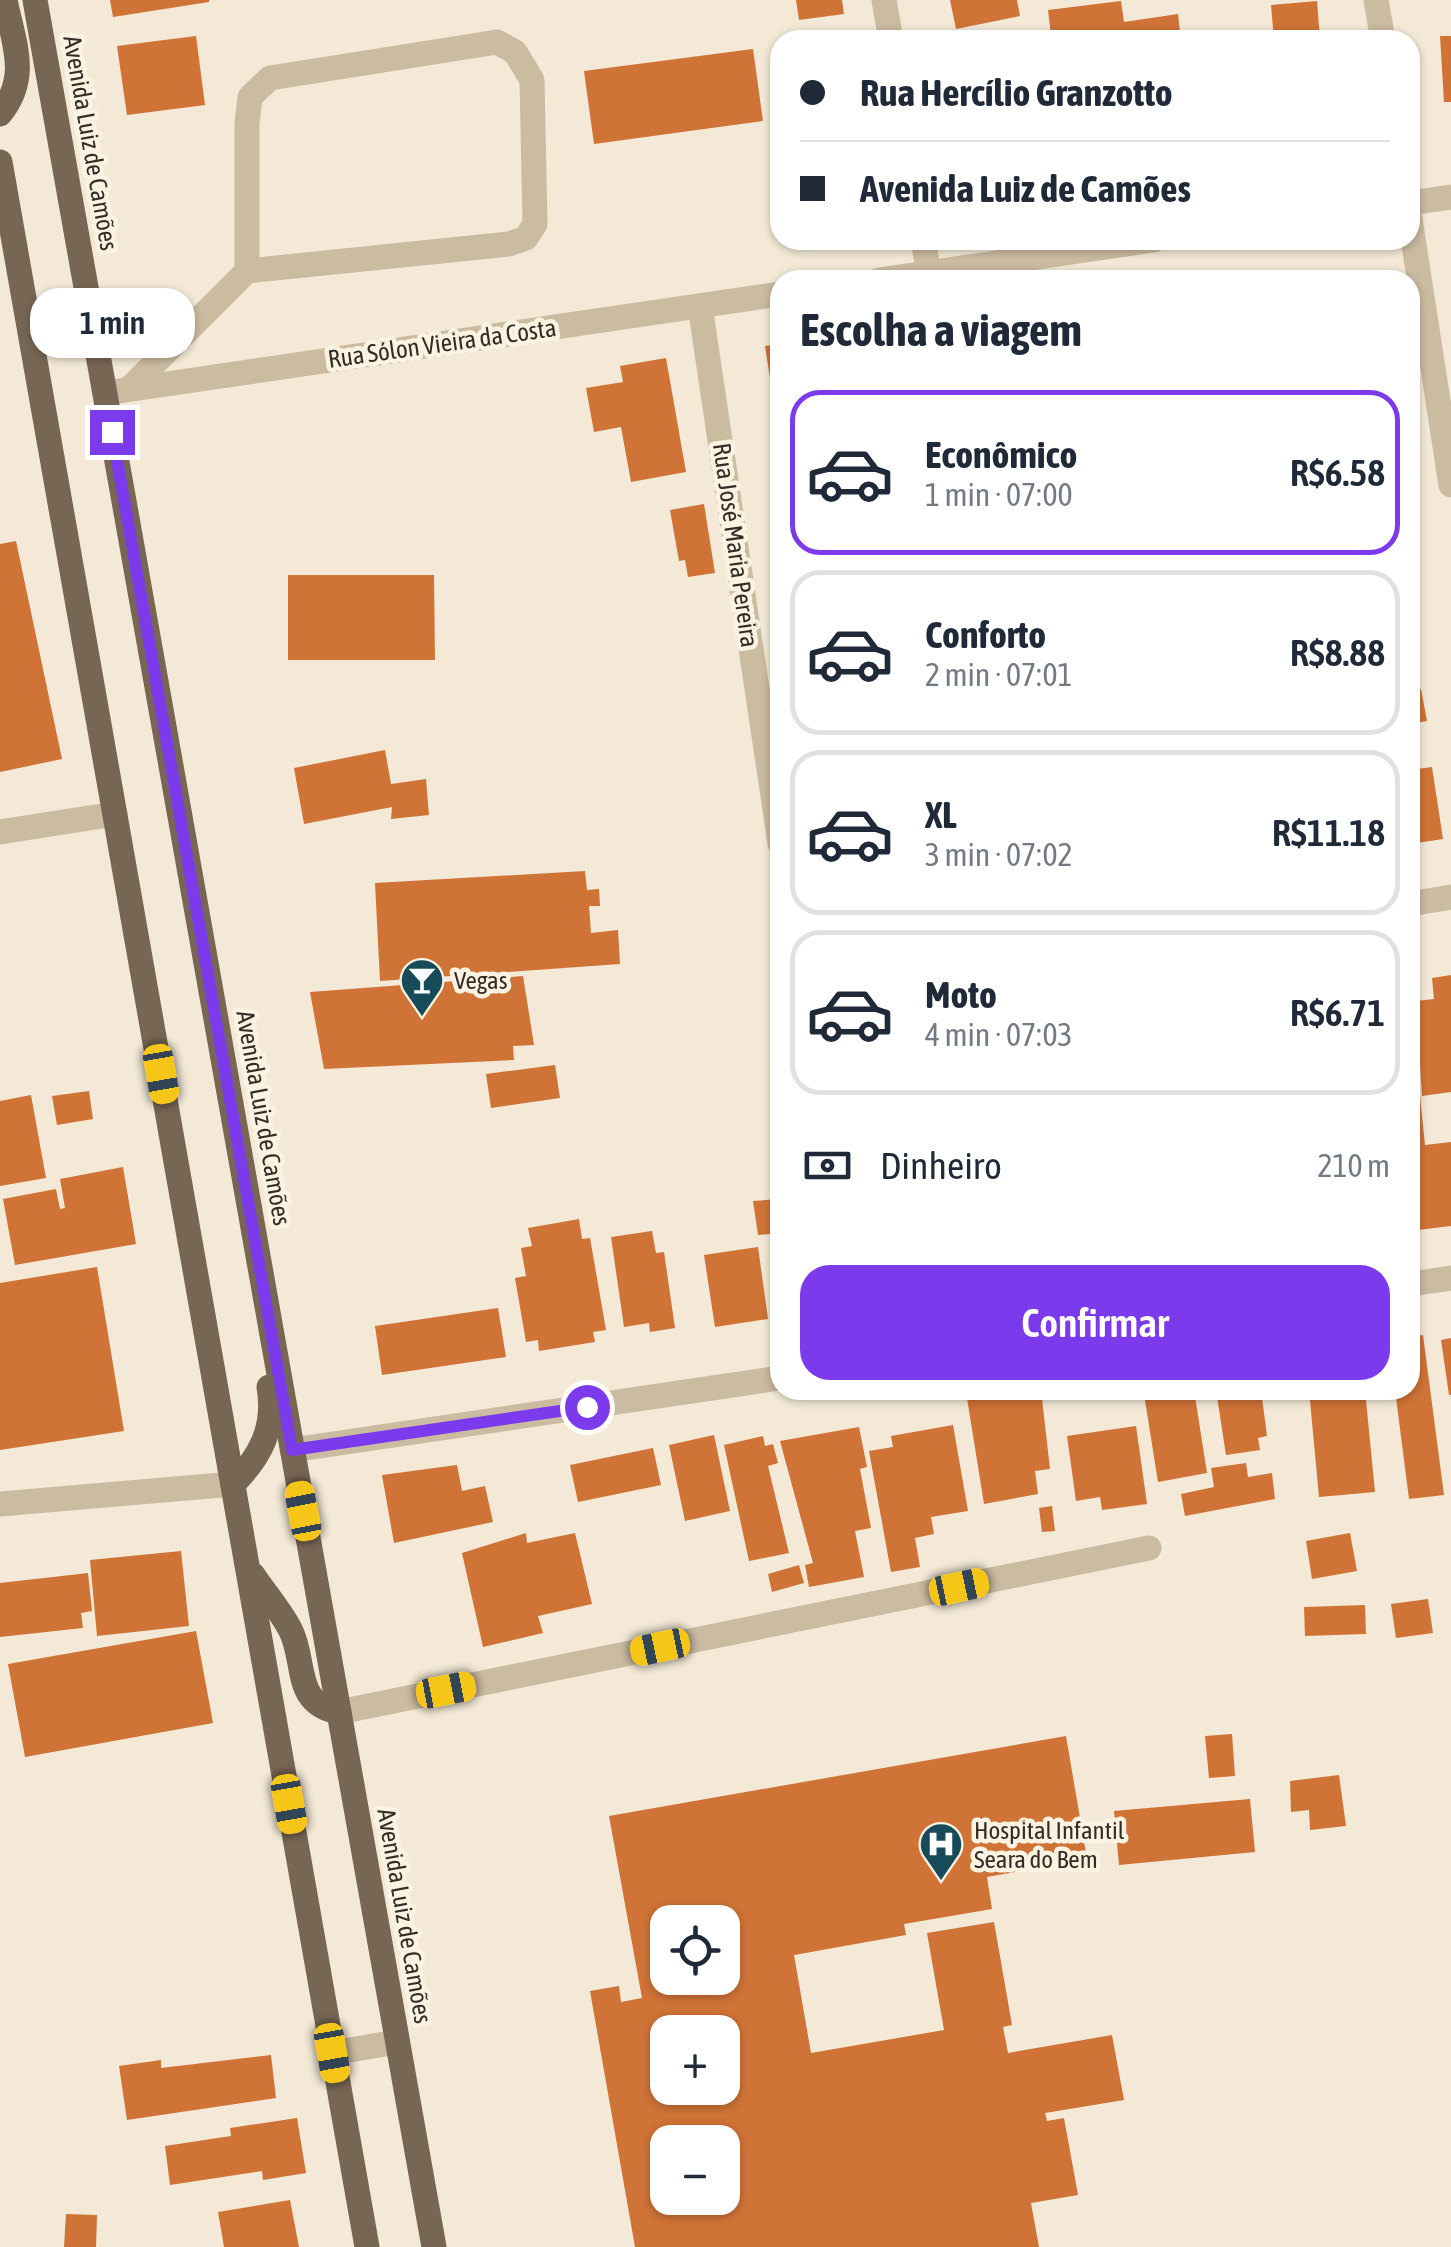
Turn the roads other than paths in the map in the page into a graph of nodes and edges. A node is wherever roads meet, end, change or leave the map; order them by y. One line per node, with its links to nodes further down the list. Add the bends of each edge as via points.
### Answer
1 (5, 0): 7 (main road, via 19,67 16,95)
2 (35, 0): 17 (main road, Avenida Luiz de Camões)
3 (884, 0): 5 (street)
4 (1376, 0): 6 (street)
5 (889, 30)
6 (1380, 30)
7 (0, 114)
8 (0, 162): 20 (main road)
9 (1451, 197): 10 (street)
10 (1420, 202)
11 (1092, 250): 12 (street)
12 (966, 270)
13 (247, 271): 13 (street, via 250,97 270,78 496,42 515,52 532,80 535,224 526,238); 17 (street)
14 (1420, 284): 18 (street)
15 (770, 296): 16 (street, Rua Sólon Vieira da Costa)
16 (700, 306): 17 (street, Rua Sólon Vieira da Costa); 19 (street, Rua José Maria Pereira)
17 (117, 390): 24 (main road, Avenida Luiz de Camões)
18 (1451, 486)
19 (770, 776)
20 (115, 814): 21 (street); 29 (main road)
21 (0, 832)
22 (1451, 898): 23 (street)
23 (1420, 903)
24 (234, 1119): 28 (main road, Avenida Luiz de Camões); 29 (main road, via 247,1261 271,1395 258,1459)
25 (1451, 1278): 26 (street)
26 (1420, 1283)
27 (770, 1379): 28 (street)
28 (292, 1450): 33 (main road, Avenida Luiz de Camões)
29 (233, 1484): 30 (street); 32 (main road)
30 (0, 1504)
31 (1149, 1548): 33 (street)
32 (247, 1567): 33 (main road, via 292,1632 304,1688 313,1702); 35 (main road)
33 (339, 1712): 34 (main road, Avenida Luiz de Camões)
34 (397, 2042): 35 (street); 37 (main road, Avenida Luiz de Camões)
35 (332, 2053): 36 (main road)
36 (367, 2247)
37 (434, 2247)

